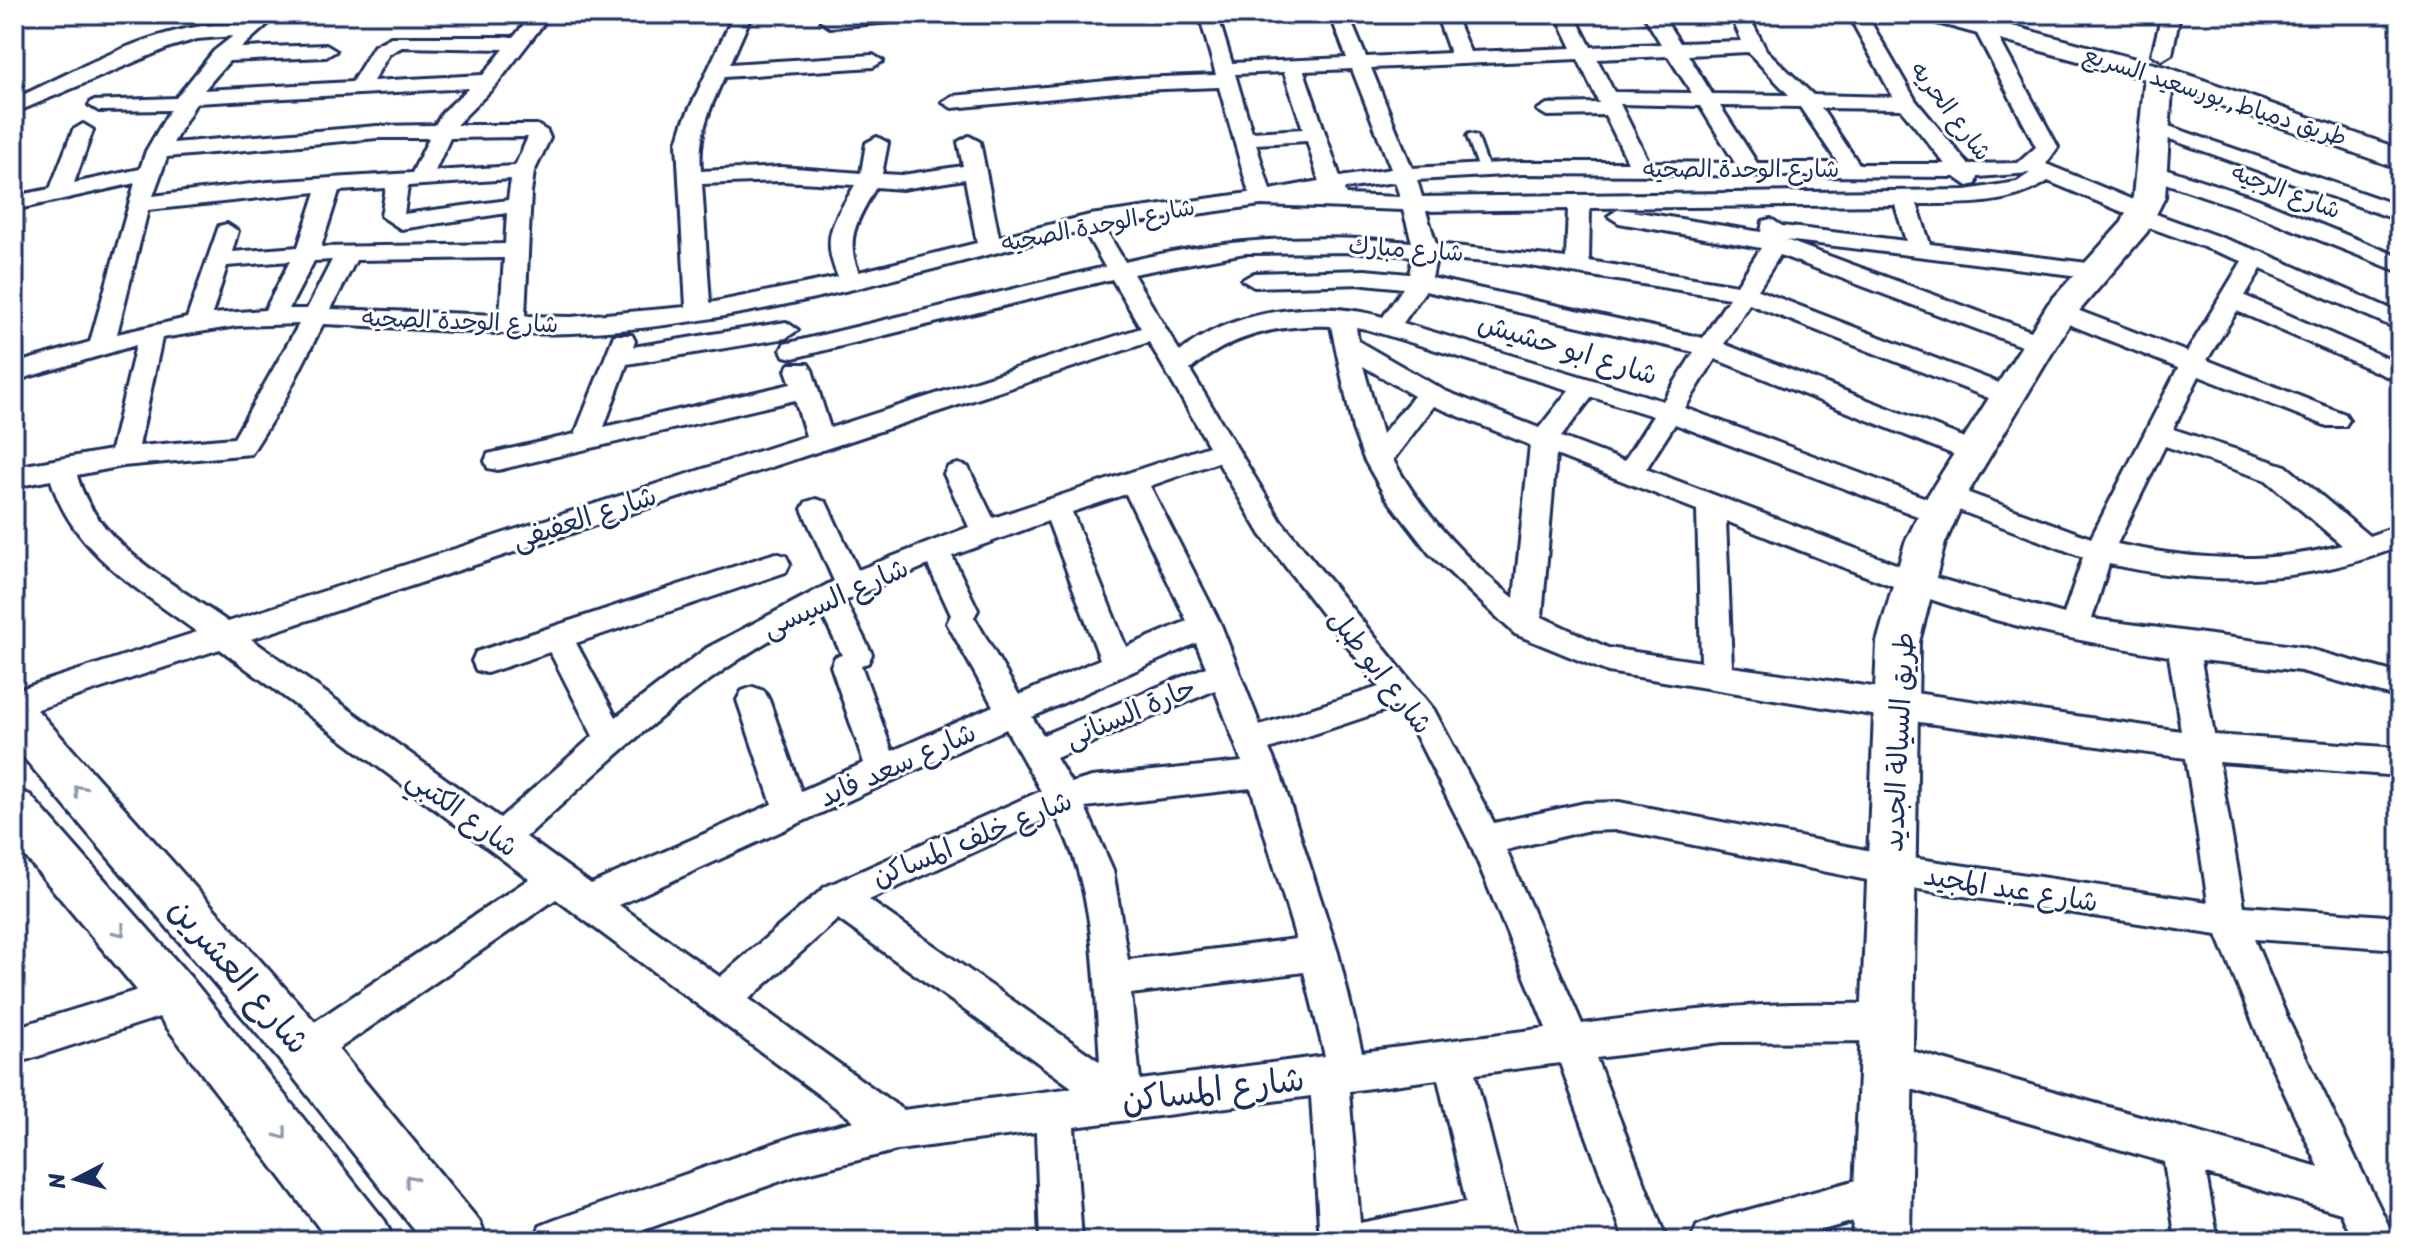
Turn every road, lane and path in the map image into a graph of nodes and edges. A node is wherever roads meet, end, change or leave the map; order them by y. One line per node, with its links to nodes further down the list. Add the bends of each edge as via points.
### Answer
1 (270, 14): 17 (street)
2 (542, 14): 18 (street)
3 (743, 14): 29 (street)
4 (916, 14): 15 (street)
5 (1208, 14): 30 (street)
6 (1339, 14): 26 (street)
7 (1445, 14): 24 (street)
8 (1565, 14): 22 (street)
9 (1652, 14): 20 (street)
10 (1739, 14): 19 (street)
11 (1857, 14): 37 (street, شارع الحريه)
12 (1936, 14): 16 (highway, طريق دمياط, بورسعيد السريع)
13 (2025, 14): 27 (highway, طريق دمياط, بورسعيد السريع)
14 (2171, 14): 27 (street, طريق السيالة الجديد)
15 (830, 21)
16 (1983, 26): 27 (highway, طريق دمياط, بورسعيد السريع); 56 (street, via 2047,147)
17 (247, 31): 23 (street); 40 (street, via 172,40)
18 (519, 43): 31 (street); 32 (street, via 398,41 381,50)
19 (1754, 46): 20 (street); 34 (street)
20 (1673, 49): 22 (street); 33 (street)
21 (326, 51): 23 (street)
22 (1585, 53): 24 (street); 38 (street)
23 (221, 55): 35 (street)
24 (1462, 58): 26 (street)
25 (873, 61): 29 (street)
26 (1358, 62): 28 (street); 63 (street)
27 (2161, 64): 42 (street, طريق السيالة الجديد); 47 (highway, طريق دمياط, بورسعيد السريع); 52 (highway, طريق دمياط, بورسعيد السريع)
28 (1292, 65): 30 (street); 45 (street)
29 (718, 71): 64 (street, via 693,123)
30 (1223, 75): 36 (street); 48 (street)
31 (489, 81): 32 (street); 44 (street, via 456,109)
32 (359, 88): 35 (street)
33 (1704, 97): 34 (street); 38 (street); 55 (street)
34 (1805, 99): 37 (street); 57 (street)
35 (184, 100): 39 (street); 51 (street)
36 (952, 102)
37 (1907, 103): 59 (street, شارع الحريه)
38 (1610, 104): 41 (street); 54 (street)
39 (99, 105)
40 (14, 107)
41 (1547, 110)
42 (2157, 128): 60 (street, طريق السيالة الجديد); 81 (street)
43 (83, 130): 68 (street)
44 (442, 131): 51 (street, via 311,136); 61 (street, via 537,131 539,138); 65 (street)
45 (1315, 134): 48 (street); 69 (street)
46 (1472, 136): 53 (lane)
47 (2400, 137)
48 (1242, 139): 71 (street)
49 (969, 142): 58 (street)
50 (877, 143): 66 (street)
51 (157, 151): 62 (street)
52 (2400, 160)
53 (1484, 169): 54 (street, شارع الوحدة الصحيه); 63 (street, شارع الوحدة الصحيه)
54 (1642, 169): 55 (street, شارع الوحدة الصحيه)
55 (1750, 169): 57 (street, شارع الوحدة الصحيه)
56 (2038, 169): 59 (street, شارع الوحدة الصحيه); 70 (street, via 2023,188); 80 (street)
57 (1853, 170): 59 (street, شارع الوحدة الصحيه)
58 (975, 171): 66 (street); 86 (street)
59 (1959, 171): 70 (street, شارع الحريه)
60 (2152, 171): 80 (street, طريق السيالة الجديد); 96 (street, شارع الرجيه)
61 (523, 172): 65 (street); 79 (street)
62 (148, 174): 68 (street); 77 (street)
63 (1404, 174): 69 (street, شارع الوحدة الصحيه); 78 (street)
64 (689, 178): 66 (street, via 781,174); 105 (street)
65 (409, 179): 67 (street); 79 (street, via 392,216 401,222)
66 (870, 182): 99 (street, via 850,208 838,237)
67 (330, 184): 77 (street); 91 (street)
68 (59, 193): 76 (street)
69 (1334, 193): 71 (street, شارع الوحدة الصحيه); 78 (street)
70 (1984, 195): 72 (street)
71 (1261, 198): 74 (street, شارع الوحدة الصحيه)
72 (1904, 198): 73 (street); 89 (street)
73 (1766, 199): 75 (street); 85 (street)
74 (1226, 202): 83 (street, شارع الوحدة الصحيه); 87 (street)
75 (1579, 202): 78 (street); 95 (street)
76 (14, 203)
77 (139, 204): 119 (street)
78 (1415, 204): 88 (street)
79 (518, 205): 90 (street)
80 (2141, 214): 93 (street); 98 (street, طريق السيالة الجديد)
81 (2400, 214)
82 (1618, 216): 85 (street)
83 (1090, 222): 86 (street, شارع الوحدة الصحيه); 97 (street, شارع ابو طبل)
84 (227, 231): 94 (street)
85 (1774, 238): 89 (street); 102 (street); 114 (street)
86 (989, 246): 99 (street, شارع الوحدة الصحيه)
87 (1245, 246): 88 (street, شارع مبارك); 97 (street, شارع مبارك); 100 (street)
88 (1426, 249): 95 (street, شارع مبارك); 101 (street)
89 (1920, 250): 98 (street)
90 (516, 251): 92 (street); 112 (street)
91 (307, 253): 92 (street); 94 (street); 107 (street)
92 (348, 253): 106 (street)
93 (2256, 258): 104 (street); 109 (street)
94 (218, 260): 111 (street)
95 (1577, 265): 102 (street, شارع مبارك)
96 (2400, 265)
97 (1118, 270): 117 (street, شارع ابو طبل); 118 (street, شارع مبارك)
98 (2096, 271): 114 (street, طريق السيالة الجديد)
99 (851, 280): 103 (street, شارع الوحدة الصحيه)
100 (1254, 280): 101 (street, via 1351,277); 110 (street)
101 (1419, 282): 113 (street); 120 (street)
102 (1744, 293): 120 (street); 129 (street, شارع مبارك)
103 (777, 299): 105 (street, شارع الوحدة الصحيه); 118 (street)
104 (2231, 299): 122 (street); 125 (street)
105 (699, 313): 108 (street, شارع الوحدة الصحيه)
106 (314, 316): 107 (street, شارع الوحدة الصحيه); 112 (street, شارع الوحدة الصحيه); 138 (street, via 242,447)
107 (273, 317): 111 (street, شارع الوحدة الصحيه)
108 (630, 321): 112 (street, شارع الوحدة الصحيه); 121 (street)
109 (2400, 322)
110 (1267, 323): 115 (street, شارع ابو حشيش); 123 (street, شارع ابو حشيش, via 1226,334 1193,352)
111 (197, 324): 116 (street, شارع الوحدة الصحيه)
112 (512, 325)
113 (1389, 326): 115 (street, شارع ابو حشيش); 126 (street, شارع ابو حشيش)
114 (2050, 328): 122 (street); 129 (street, طريق السيالة الجديد)
115 (1344, 331): 128 (street); 139 (street, via 1351,378)
116 (151, 332): 119 (street, شارع الوحدة الصحيه); 138 (street)
117 (1155, 332): 123 (street, شارع ابو طبل); 134 (street, شارع العفيفى)
118 (790, 340): 121 (street, شارع مبارك); 127 (street)
119 (102, 344): 124 (street, شارع الوحدة الصحيه)
120 (1710, 348): 130 (street); 137 (street)
121 (616, 358): 133 (street)
122 (2193, 363): 131 (street); 132 (street)
123 (1177, 368): 136 (street, شارع ابو طبل)
124 (14, 373)
125 (2400, 374)
126 (1586, 387): 130 (street, شارع ابو حشيش); 135 (street)
127 (805, 389): 133 (street); 134 (street)
128 (1430, 393): 135 (street); 139 (street)
129 (2008, 396): 137 (street, طريق السيالة الجديد)
130 (1670, 412): 142 (street); 146 (street, شارع ابو حشيش)
131 (2336, 420)
132 (2158, 434): 151 (street, via 2276,473); 152 (street)
133 (586, 440): 140 (street)
134 (821, 440): 160 (street, شارع العفيفى)
135 (1544, 441): 142 (street); 158 (street)
136 (1225, 450): 145 (street, شارع السيسى); 168 (street, شارع ابو طبل, via 1295,561)
137 (1974, 452): 146 (street, طريق السيالة الجديد)
138 (123, 457): 141 (street)
139 (1377, 459): 158 (street, via 1428,538)
140 (498, 461)
141 (62, 467): 144 (street); 160 (street, شارع الكتبي, via 64,486 78,515 106,549)
142 (1630, 473): 147 (street)
143 (958, 474): 150 (street)
144 (14, 477)
145 (1134, 482): 149 (street, شارع السيسى); 157 (street)
146 (1943, 504): 152 (street, شارع ابو حشيش); 155 (street, طريق السيالة الجديد)
147 (1711, 505): 155 (street); 166 (street)
148 (816, 509): 156 (street)
149 (1057, 509): 150 (street, شارع السيسى); 164 (street)
150 (987, 534): 153 (street, شارع السيسى)
151 (2386, 548): 152 (street, شارع ابو حشيش, via 2281,568 2223,569)
152 (2099, 551): 159 (street)
153 (936, 552): 156 (street, شارع السيسى); 172 (street, via 962,616)
154 (776, 564): 161 (street)
155 (1912, 582): 159 (street); 171 (street, طريق السيالة الجديد, via 1898,642)
156 (839, 592): 174 (street, شارع السيسى, via 752,635 680,683); 179 (street)
157 (1206, 625): 164 (street, شارع سعد فايد); 165 (street)
158 (1526, 626): 166 (street, via 1608,660)
159 (2074, 628): 162 (street)
160 (223, 633): 170 (street, شارع العفيفى); 184 (street, شارع الكتبي)
161 (558, 637): 163 (street); 174 (street)
162 (2183, 646): 167 (street, via 2301,659); 176 (street)
163 (487, 661)
164 (1118, 665): 172 (street, شارع سعد فايد)
165 (1226, 672): 175 (street); 177 (street, حارة السنانى)
166 (1717, 677): 171 (street)
167 (2400, 686)
168 (1404, 691): 175 (street); 185 (street, شارع ابو طبل)
169 (753, 700): 183 (street)
170 (14, 704)
171 (1897, 706): 176 (street); 187 (street, طريق السيالة الجديد)
172 (1013, 712): 177 (street); 179 (street, شارع سعد فايد)
173 (14, 715): 186 (street, شارع العشرين, one-way to 173)
174 (612, 741): 184 (street, شارع السيسى)
175 (1253, 741): 180 (street)
176 (2200, 747): 178 (street); 192 (street)
177 (1034, 753): 181 (street)
178 (2400, 762)
179 (883, 770): 183 (street, شارع سعد فايد)
180 (1264, 773): 181 (street, شارع خلف المساكن); 194 (street)
181 (1061, 797): 190 (street, شارع خلف المساكن); 195 (street, via 1096,870)
182 (14, 809): 188 (street, شارع العشرين)
183 (791, 811): 191 (street, شارع سعد فايد)
184 (499, 840): 189 (street, شارع الكتبي)
185 (1485, 840): 187 (street, شارع عبد المجيد, via 1585,817 1619,816); 198 (street, شارع ابو طبل)
186 (125, 843): 188 (street); 201 (street, شارع العشرين)
187 (1892, 870): 192 (street, شارع عبد المجيد); 199 (street, طريق السيالة الجديد)
188 (75, 877): 196 (street, شارع العشرين, one-way to 196)
189 (557, 879): 191 (street, شارع الكتبي); 201 (street)
190 (837, 898): 197 (street, شارع خلف المساكن); 204 (street)
191 (588, 902): 197 (street, شارع الكتبي)
192 (2229, 921): 193 (street, شارع عبد المجيد); 209 (street)
193 (2400, 933)
194 (1320, 953): 195 (street); 203 (street)
195 (1111, 979): 204 (street)
196 (174, 996): 200 (street); 211 (street, شارع العشرين, one-way to 211)
197 (721, 1000): 206 (street, شارع الكتبي)
198 (1571, 1043): 199 (street, شارع المساكن, via 1722,1024 1807,1021); 202 (street, شارع المساكن); 217 (street, شارع ابو طبل)
199 (1887, 1043): 207 (street, شارع المساكن); 208 (street, طريق السيالة الجديد)
200 (14, 1046)
201 (305, 1050): 212 (street, شارع العشرين, one-way to 201)
202 (1452, 1059): 203 (street, شارع المساكن); 210 (street)
203 (1339, 1073): 204 (street, شارع المساكن); 215 (street)
204 (1123, 1101): 205 (street, شارع المساكن)
205 (1054, 1110): 206 (street, شارع المساكن); 214 (street)
206 (898, 1130): 213 (street, شارع المساكن, via 795,1156)
207 (2181, 1147): 209 (street, شارع المساكن); 220 (street)
208 (1882, 1193): 218 (street); 219 (street, طريق السيالة الجديد)
209 (2354, 1197): 221 (street)
210 (1493, 1229): 216 (street)
211 (365, 1241)
212 (459, 1241)
213 (555, 1241)
214 (1061, 1241)
215 (1341, 1241)
216 (1367, 1241)
217 (1646, 1241)
218 (1712, 1241)
219 (1881, 1241)
220 (2197, 1241)
221 (2375, 1241)

